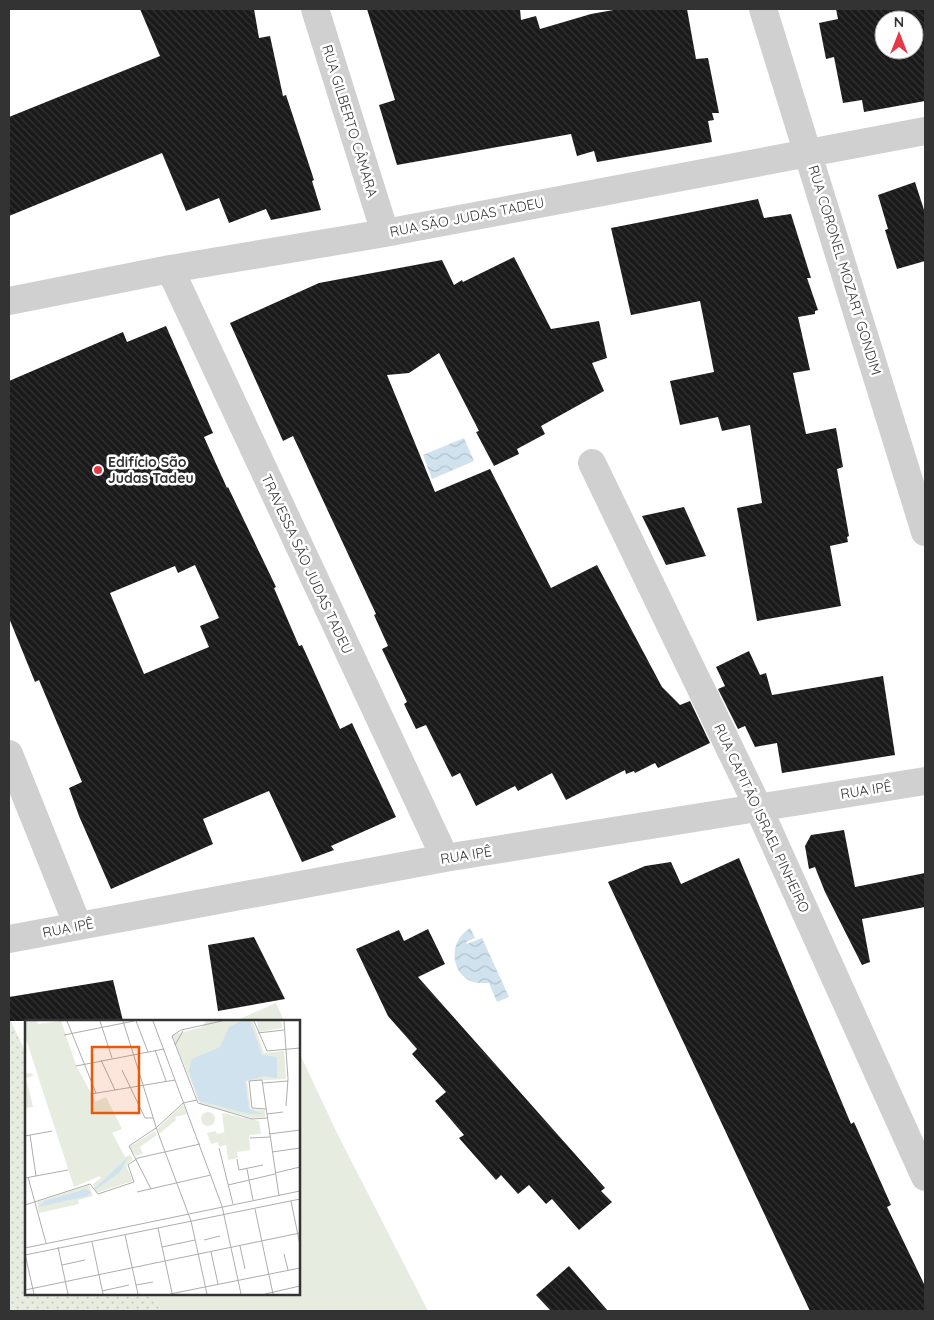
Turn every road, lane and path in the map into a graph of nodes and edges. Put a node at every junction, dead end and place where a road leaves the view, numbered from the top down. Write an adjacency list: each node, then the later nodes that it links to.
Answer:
1 (315, 9): 5 (street, RUA GILBERTO CÂMARA)
2 (763, 9): 4 (street, RUA CORONEL MOZART GONDIM)
3 (925, 131): 4 (street, RUA SÃO JUDAS TADEU)
4 (808, 152): 5 (street, RUA SÃO JUDAS TADEU); 9 (street, RUA CORONEL MOZART GONDIM)
5 (385, 233): 6 (street, RUA SÃO JUDAS TADEU)
6 (170, 269): 7 (street, RUA SÃO JUDAS TADEU); 13 (street, TRAVESSA SÃO JUDAS TADEU)
7 (9, 301)
8 (592, 463): 12 (street, RUA CAPITÃO ISRAEL PINHEIRO)
9 (925, 532)
10 (9, 754): 14 (street)
11 (925, 781): 12 (street, RUA IPÊ)
12 (758, 807): 13 (street, RUA IPÊ); 16 (street, RUA CAPITÃO ISRAEL PINHEIRO)
13 (445, 858): 14 (street, RUA IPÊ)
14 (78, 926): 15 (street, RUA IPÊ)
15 (9, 940)
16 (925, 1177)

